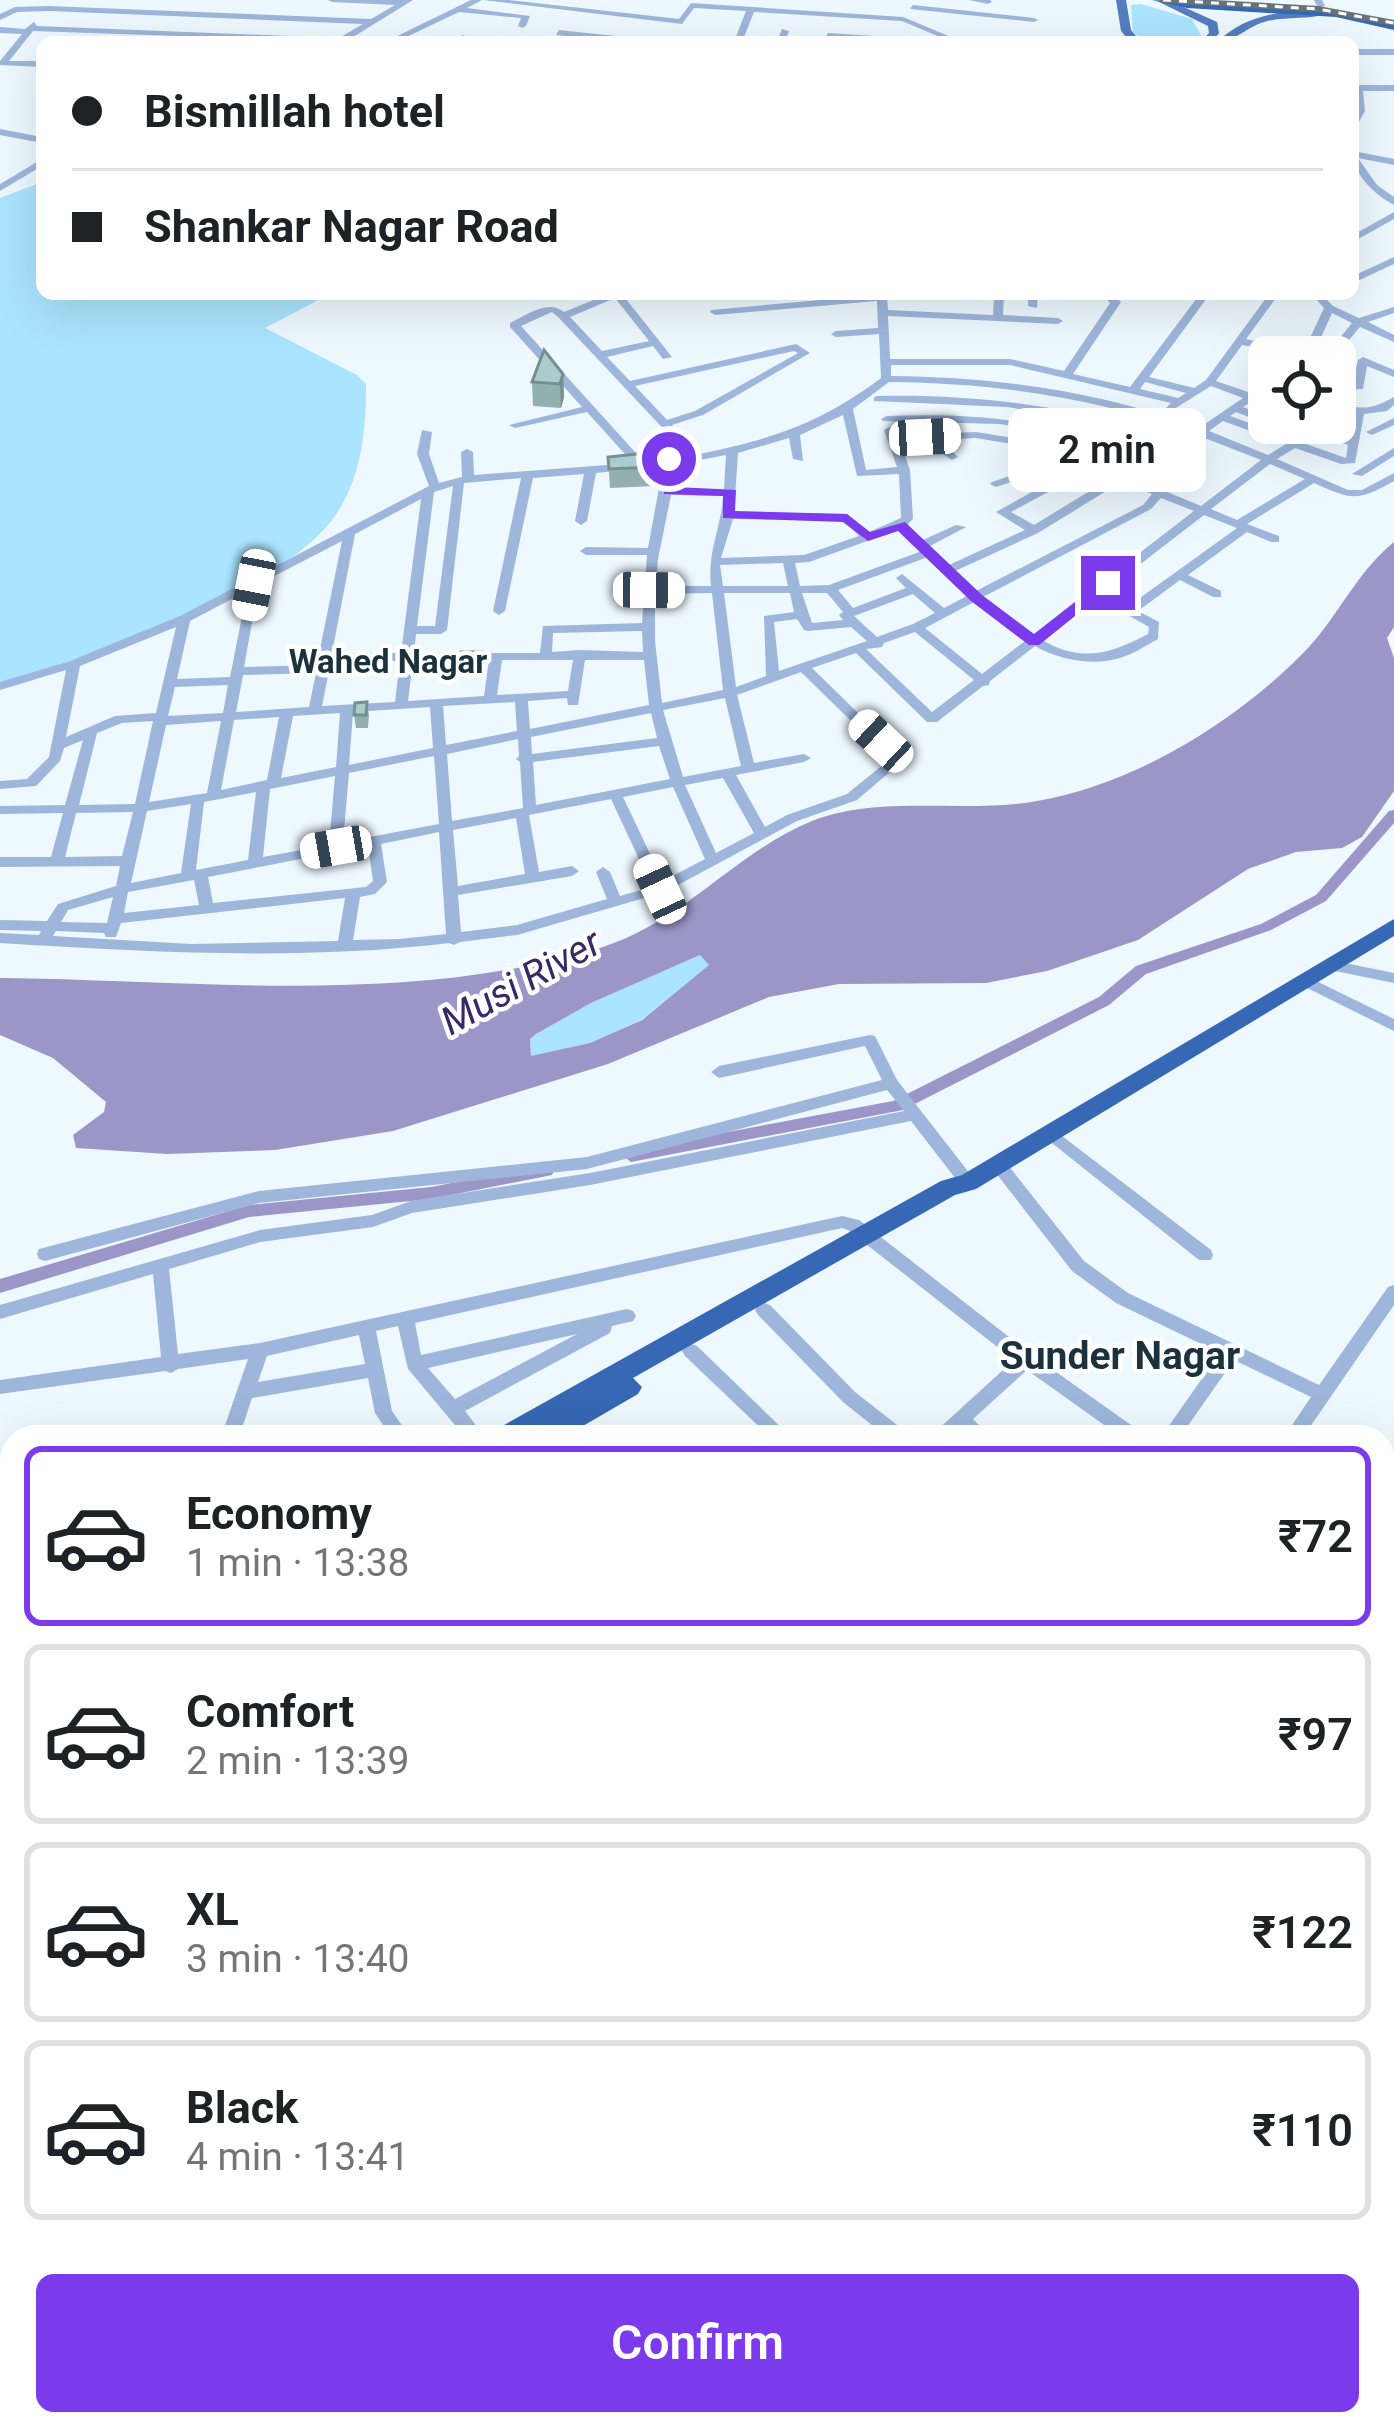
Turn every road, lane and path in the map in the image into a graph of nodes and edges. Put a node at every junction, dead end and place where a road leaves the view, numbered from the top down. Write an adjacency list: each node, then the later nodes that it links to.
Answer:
1 (332, 0): 11 (street)
2 (483, 0): 18 (street); 23 (street)
3 (543, 0): 23 (street)
4 (644, 0): 24 (street)
5 (822, 0): 22 (street)
6 (874, 0): 25 (street)
7 (973, 0): 13 (street)
8 (1111, 0): 47 (main road)
9 (1121, 0): 48 (main road)
10 (1160, 0): 15 (main road); 26 (highway)
11 (406, 2): 30 (street)
12 (693, 2): 20 (street); 31 (street)
13 (988, 2)
14 (915, 3): 21 (street); 28 (street)
15 (1194, 5): 17 (highway); 49 (main road)
16 (49, 6): 27 (street); 30 (street); 35 (street)
17 (1317, 7): 26 (main road); 32 (highway); 50 (main road)
18 (455, 9): 23 (street); 39 (street)
19 (575, 10): 23 (street); 24 (street); 40 (street)
20 (752, 10): 22 (street); 43 (street)
21 (958, 13): 29 (street); 33 (street)
22 (816, 14): 25 (street)
23 (527, 16)
24 (637, 17): 31 (street); 41 (street)
25 (867, 17): 28 (street); 45 (street)
26 (1364, 17): 32 (highway)
27 (0, 18)
28 (903, 19): 33 (street)
29 (1034, 20)
30 (373, 22): 38 (street)
31 (682, 22): 42 (street)
32 (1394, 22)
33 (928, 26): 46 (street)
34 (0, 30): 35 (street)
35 (28, 30): 37 (street); 51 (street)
36 (785, 31): 44 (street)
37 (144, 36)
38 (350, 36)
39 (401, 36)
40 (557, 36)
41 (627, 36)
42 (674, 36)
43 (741, 36)
44 (783, 36)
45 (875, 36)
46 (947, 36)
47 (1120, 36)
48 (1131, 36)
49 (1211, 36)
50 (1229, 36)
51 (19, 42): 52 (street); 55 (street)
52 (36, 43)
53 (1359, 52): 54 (street)
54 (1394, 52)
55 (4, 55): 56 (street)
56 (36, 64)
57 (1359, 88): 58 (street)
58 (1394, 88)
59 (0, 132): 60 (street)
60 (36, 139)
61 (1359, 157): 62 (street)
62 (1394, 162)
63 (1359, 165): 66 (street)
64 (36, 166): 65 (street)
65 (0, 188)
66 (1394, 202)
67 (1394, 215): 68 (street)
68 (1359, 235)
69 (1394, 260): 71 (street)
70 (1359, 265): 71 (street)
71 (1372, 270): 72 (street)
72 (1359, 277)
73 (587, 300): 82 (street)
74 (622, 300): 96 (street)
75 (840, 300): 85 (street)
76 (881, 300): 86 (street)
77 (999, 300): 87 (street)
78 (1114, 300): 103 (street)
79 (1201, 300): 110 (street)
80 (1270, 300): 95 (street)
81 (1322, 300): 83 (street)
82 (557, 306): 99 (street); 123 (street)
83 (1330, 308): 89 (street); 92 (street)
84 (1394, 310): 89 (street)
85 (715, 312)
86 (882, 313): 87 (street); 90 (street)
87 (998, 320): 88 (street)
88 (1058, 321)
89 (1359, 322): 93 (street); 94 (street)
90 (884, 331): 91 (street); 101 (street)
91 (836, 334)
92 (1316, 336)
93 (1347, 336)
94 (1388, 336): 98 (street)
95 (1244, 341): 97 (street); 109 (street)
96 (656, 342): 99 (street); 100 (street)
97 (1248, 342)
98 (1365, 348)
99 (600, 355): 111 (street)
100 (667, 357)
101 (885, 362): 103 (street); 107 (street)
102 (1356, 371): 104 (street)
103 (1069, 372): 110 (street)
104 (1363, 372): 105 (street); 112 (street)
105 (1394, 374)
106 (950, 377): 107 (street); 108 (street); 116 (street)
107 (886, 380): 114 (street)
108 (1011, 381): 118 (street); 129 (street)
109 (1210, 382): 113 (street); 115 (street)
110 (1138, 384): 113 (street); 120 (street)
111 (626, 385): 134 (street); 134 (street)
112 (1356, 389)
113 (1196, 392): 120 (street)
114 (876, 395): 116 (street); 122 (street); 131 (street)
115 (1248, 396)
116 (955, 397): 117 (street)
117 (980, 397): 118 (street); 128 (street)
118 (1004, 400): 137 (street)
119 (1248, 400): 126 (street)
120 (1181, 402): 129 (street)
121 (1392, 404): 125 (street)
122 (848, 406): 135 (street); 163 (street)
123 (588, 409): 136 (street); 160 (street)
124 (1356, 411): 125 (street)
125 (1359, 411): 138 (street)
126 (1229, 412): 130 (street); 132 (street); 141 (street)
127 (796, 416): 135 (street)
128 (976, 416): 131 (street); 143 (street); 146 (street)
129 (1157, 416): 137 (street); 141 (street)
130 (1248, 416)
131 (887, 419): 145 (street)
132 (1248, 421)
133 (1394, 421): 140 (street)
134 (665, 424): 153 (street)
135 (812, 424): 142 (street)
136 (515, 425)
137 (1138, 427): 146 (street); 149 (street)
138 (1356, 430)
139 (426, 432): 173 (street)
140 (1372, 432)
141 (1200, 433): 149 (street); 158 (street)
142 (794, 434): 152 (street); 156 (street)
143 (976, 435): 144 (street); 157 (street)
144 (925, 437): 145 (street); 154 (street)
145 (893, 439): 163 (street)
146 (1113, 444): 157 (street); 161 (street)
147 (1296, 444): 158 (street); 159 (street)
148 (1354, 444): 159 (street)
149 (1187, 446): 161 (street)
150 (467, 452): 170 (street)
151 (1394, 452): 166 (street)
152 (732, 453): 153 (street); 176 (street)
153 (695, 456): 155 (street)
154 (952, 457)
155 (669, 459): 160 (street); 174 (street)
156 (799, 459)
157 (1082, 459): 164 (street); 167 (street)
158 (1269, 459): 169 (street); 179 (street)
159 (1348, 462): 172 (street)
160 (639, 463): 162 (street)
161 (1170, 467): 177 (street)
162 (590, 468): 165 (street); 182 (street)
163 (904, 470): 183 (street)
164 (1034, 471): 171 (street); 175 (street)
165 (528, 474): 170 (street); 208 (street)
166 (1358, 474)
167 (1122, 476): 177 (street); 178 (street)
168 (1394, 476): 172 (street)
169 (1314, 478): 172 (street); 184 (street)
170 (463, 480): 173 (street); 215 (street)
171 (996, 484)
172 (1333, 487)
173 (431, 490): 187 (street); 215 (street)
174 (668, 491): 176 (street); 193 (street)
175 (1040, 492): 178 (street); 186 (street)
176 (731, 493): 180 (street)
177 (1160, 495): 179 (street); 189 (street)
178 (1071, 506): 181 (street)
179 (1205, 511): 184 (street); 194 (street)
180 (728, 515): 188 (street); 196 (street)
181 (1053, 518): 186 (street); 189 (street)
182 (581, 521)
183 (900, 525): 188 (street); 191 (street)
184 (1243, 525): 190 (street); 198 (street)
185 (960, 527): 191 (street)
186 (1034, 530): 197 (street)
187 (350, 531): 200 (street); 224 (street)
188 (868, 537): 195 (street)
189 (1088, 539): 207 (street)
190 (1275, 539)
191 (927, 548): 197 (street); 202 (street)
192 (586, 551): 193 (street)
193 (653, 552): 204 (street)
194 (1145, 556): 198 (street); 216 (street)
195 (788, 560): 196 (street); 201 (street)
196 (714, 562): 205 (street)
197 (950, 569): 207 (street)
198 (1183, 575): 206 (street); 216 (street)
199 (902, 578): 203 (street)
200 (254, 585): 212 (street); 227 (street)
201 (794, 589): 202 (street); 205 (street); 210 (street)
202 (830, 589): 211 (street)
203 (916, 589): 209 (street); 211 (street)
204 (649, 590): 205 (street); 213 (street)
205 (718, 591): 232 (street)
206 (1217, 594)
207 (976, 598): 209 (street); 216 (street)
208 (500, 611)
209 (942, 613): 214 (street)
210 (801, 615): 211 (street); 228 (street)
211 (851, 617): 217 (street)
212 (184, 620): 225 (street); 230 (street)
213 (647, 627): 219 (street); 223 (street)
214 (917, 627): 217 (street); 229 (street)
215 (412, 630): 222 (street)
216 (1034, 642): 229 (street)
217 (878, 644): 218 (street)
218 (860, 650): 226 (street); 229 (street)
219 (546, 654): 220 (street); 221 (street)
220 (580, 654): 223 (street); 233 (street)
221 (496, 655): 222 (street); 235 (street)
222 (407, 656): 224 (street); 237 (street)
223 (647, 656): 240 (street)
224 (322, 663): 227 (street); 239 (street)
225 (74, 664): 231 (street); 248 (street)
226 (804, 668): 228 (street); 265 (street)
227 (237, 676): 230 (street); 242 (street)
228 (773, 679): 232 (street)
229 (984, 682)
230 (171, 683): 243 (street)
231 (0, 686)
232 (730, 693): 240 (street); 253 (street)
233 (574, 694): 234 (street); 244 (street)
234 (521, 697): 235 (street); 245 (street)
235 (490, 700): 236 (street)
236 (436, 704): 237 (street); 249 (street)
237 (400, 705): 238 (street)
238 (347, 708): 239 (street); 252 (street)
239 (315, 709): 241 (street)
240 (653, 709): 244 (street); 247 (street)
241 (286, 711): 242 (street); 255 (street)
242 (230, 717): 243 (street); 259 (street)
243 (159, 719): 246 (street); 260 (street)
244 (571, 721): 245 (street)
245 (522, 732): 249 (street); 251 (street)
246 (91, 734): 248 (street); 262 (street)
247 (663, 741): 251 (street); 256 (street)
248 (59, 745): 257 (street)
249 (438, 748): 252 (street); 264 (street)
250 (804, 758): 253 (street)
251 (524, 759): 263 (street)
252 (340, 768): 255 (street); 267 (street)
253 (748, 768): 254 (street)
254 (727, 772): 256 (street); 265 (street)
255 (269, 782): 259 (street); 271 (street)
256 (673, 783): 258 (street); 272 (street)
257 (0, 785)
258 (616, 796): 263 (street); 277 (street)
259 (206, 797): 260 (street); 275 (street)
260 (141, 808): 262 (street); 269 (street)
261 (0, 809): 262 (street)
262 (68, 809): 268 (street)
263 (526, 811): 264 (street); 276 (street)
264 (444, 827): 266 (street); 279 (street)
265 (762, 834): 272 (street)
266 (374, 840): 267 (street); 280 (street)
267 (336, 847): 271 (street)
268 (57, 860): 269 (street); 270 (street)
269 (128, 861): 278 (street)
270 (0, 862)
271 (255, 862): 275 (street)
272 (712, 862): 277 (street)
273 (572, 871): 276 (street)
274 (603, 872): 281 (street)
275 (194, 876): 278 (street); 282 (street)
276 (533, 878): 279 (street)
277 (660, 889): 281 (street)
278 (122, 890): 285 (street); 286 (street)
279 (451, 892): 288 (street)
280 (353, 893): 282 (street); 289 (street)
281 (616, 902): 288 (street)
282 (200, 912): 285 (street); 290 (street)
283 (0, 925): 286 (street)
284 (1394, 926): 291 (highway)
285 (112, 929): 286 (street); 290 (street)
286 (46, 933): 287 (street)
287 (0, 938)
288 (454, 940): 289 (street)
289 (345, 945): 290 (street)
290 (191, 949)
291 (1330, 964): 292 (street); 293 (highway)
292 (1394, 978)
293 (1304, 980): 294 (street); 298 (highway)
294 (1394, 1026)
295 (719, 1072): 296 (street)
296 (891, 1083): 297 (street); 300 (street)
297 (917, 1114): 300 (street); 301 (street)
298 (1049, 1132): 299 (highway); 304 (street)
299 (998, 1164): 301 (highway); 313 (street)
300 (589, 1171): 303 (street); 305 (street)
301 (968, 1183): 302 (highway)
302 (873, 1240): 307 (highway); 309 (street); 314 (street); 326 (highway)
303 (45, 1254)
304 (1205, 1255)
305 (160, 1265): 308 (street); 316 (street)
306 (1394, 1292): 320 (street)
307 (764, 1310): 312 (highway); 329 (street)
308 (0, 1312)
309 (405, 1318): 310 (street); 315 (street)
310 (366, 1327): 311 (street); 317 (street)
311 (260, 1350): 316 (street); 319 (street)
312 (691, 1352): 327 (highway); 328 (street)
313 (1231, 1352): 320 (street); 333 (street)
314 (1027, 1360): 322 (street); 332 (street)
315 (414, 1364): 321 (street); 321 (street)
316 (171, 1366): 318 (street)
317 (372, 1370): 319 (street); 324 (street)
318 (0, 1387)
319 (248, 1391): 323 (street)
320 (1323, 1395): 334 (street)
321 (452, 1409): 325 (street)
322 (962, 1421): 330 (street); 331 (street)
323 (235, 1425)
324 (392, 1425)
325 (466, 1425)
326 (561, 1425)
327 (562, 1425)
328 (769, 1425)
329 (885, 1425)
330 (957, 1425)
331 (967, 1425)
332 (1118, 1425)
333 (1179, 1425)
334 (1302, 1425)

